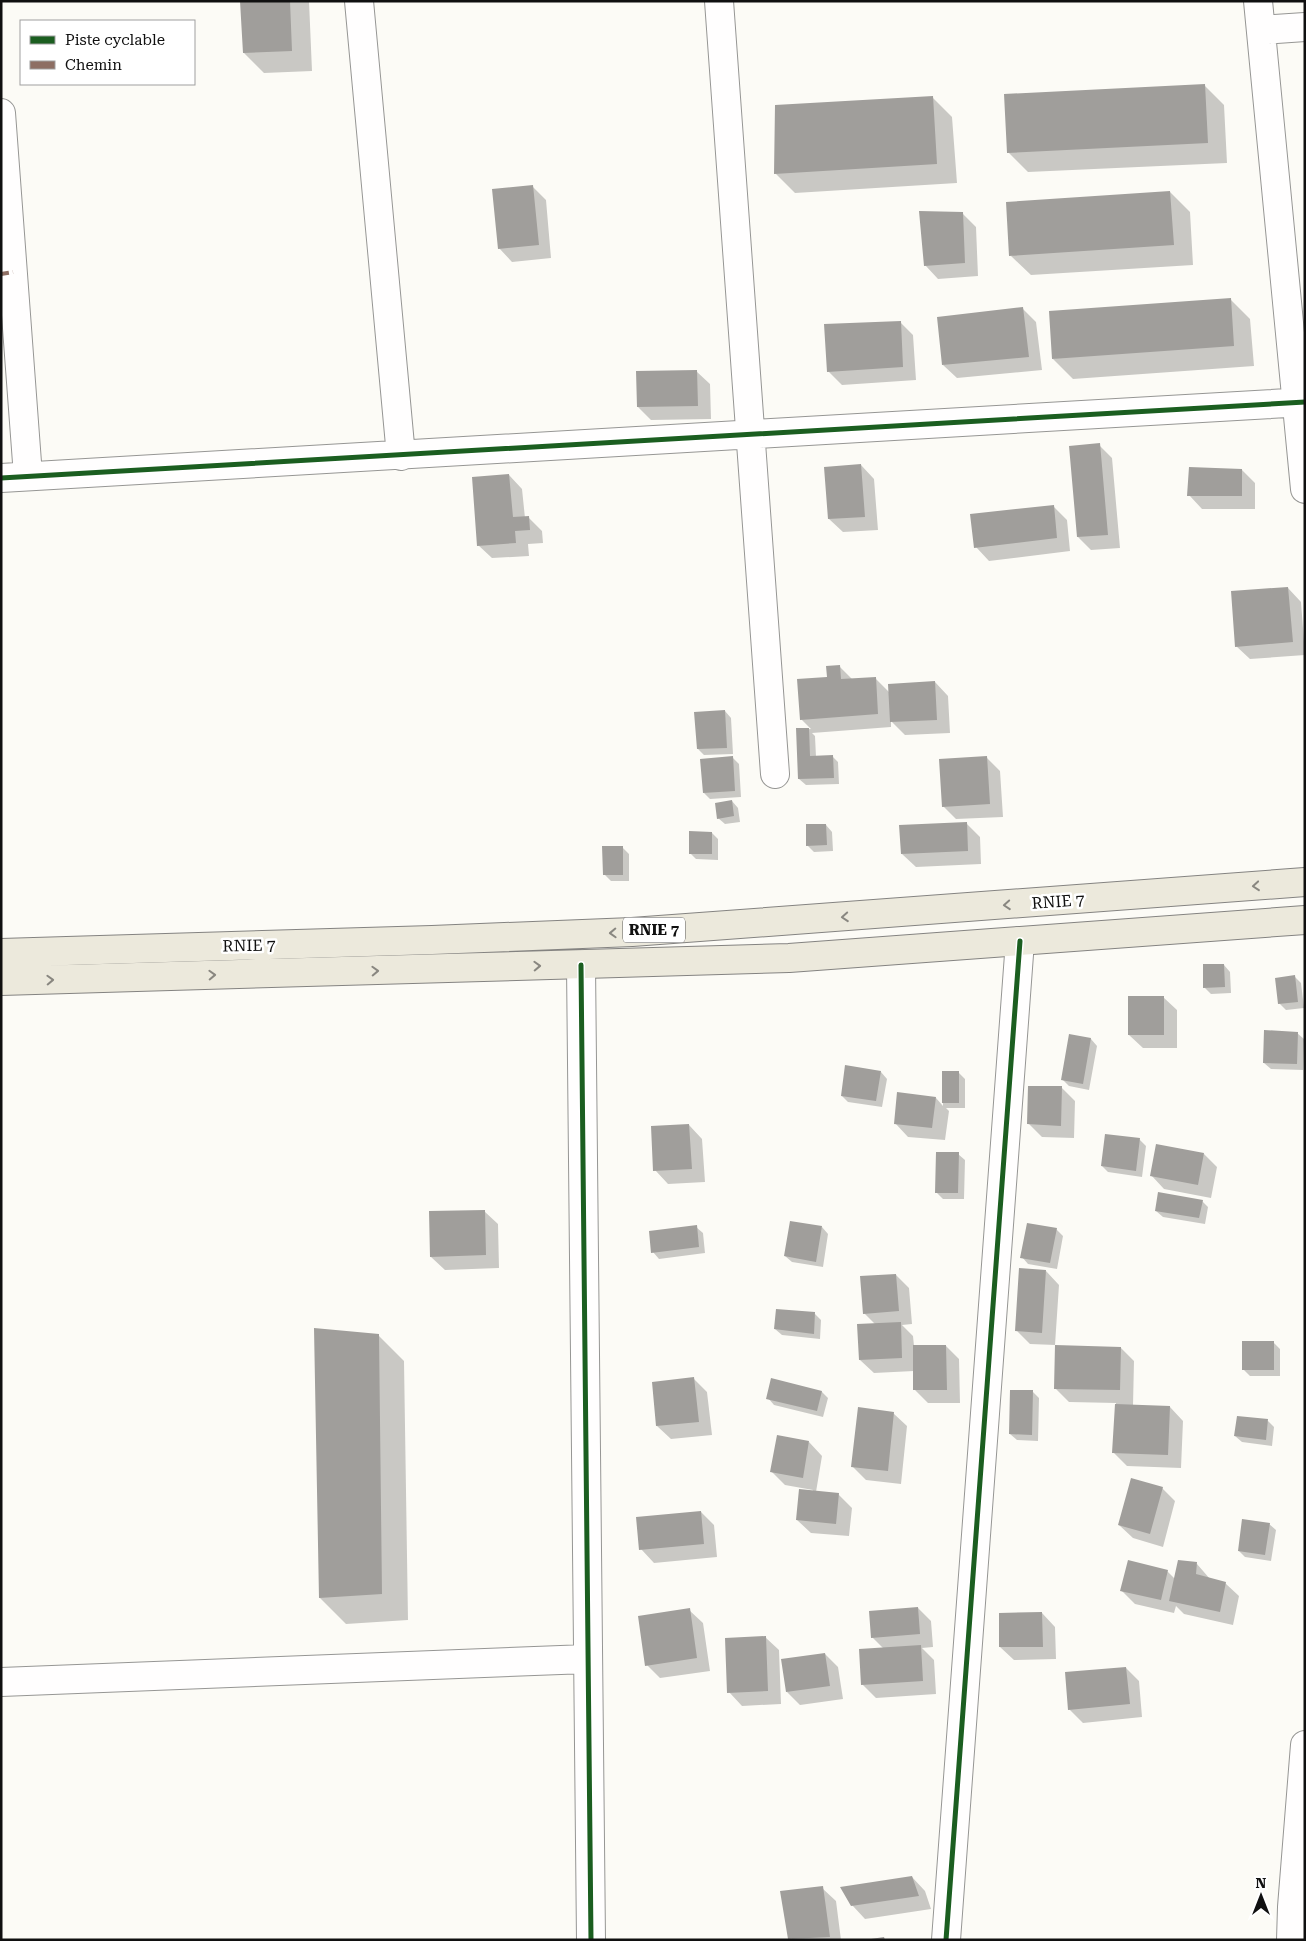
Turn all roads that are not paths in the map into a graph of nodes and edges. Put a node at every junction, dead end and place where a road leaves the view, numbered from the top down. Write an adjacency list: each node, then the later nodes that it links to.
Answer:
1 (359, 1): 9 (street)
2 (719, 1): 8 (street)
3 (1258, 1): 5 (street)
4 (1305, 27): 5 (street)
5 (1261, 30): 7 (street)
6 (1, 113): 10 (street)
7 (1301, 402): 8 (street); 12 (street)
8 (751, 435): 9 (street); 13 (street)
9 (401, 456): 10 (street)
10 (28, 476): 11 (street)
11 (1, 478)
12 (1305, 489)
13 (775, 774)
14 (1305, 882): 17 (main road, RNIE 7 / RNIE 7, one-way to 17)
15 (1305, 920): 16 (main road, RNIE 7 / RNIE 7)
16 (1020, 942): 18 (main road, RNIE 7 / RNIE 7); 24 (street)
17 (1, 953)
18 (581, 965): 19 (main road, RNIE 7 / RNIE 7, one-way to 18); 20 (street)
19 (1, 982)
20 (587, 1659): 21 (street); 23 (street)
21 (1, 1682)
22 (1305, 1745): 25 (street)
23 (591, 1940)
24 (946, 1940)
25 (1291, 1940)

